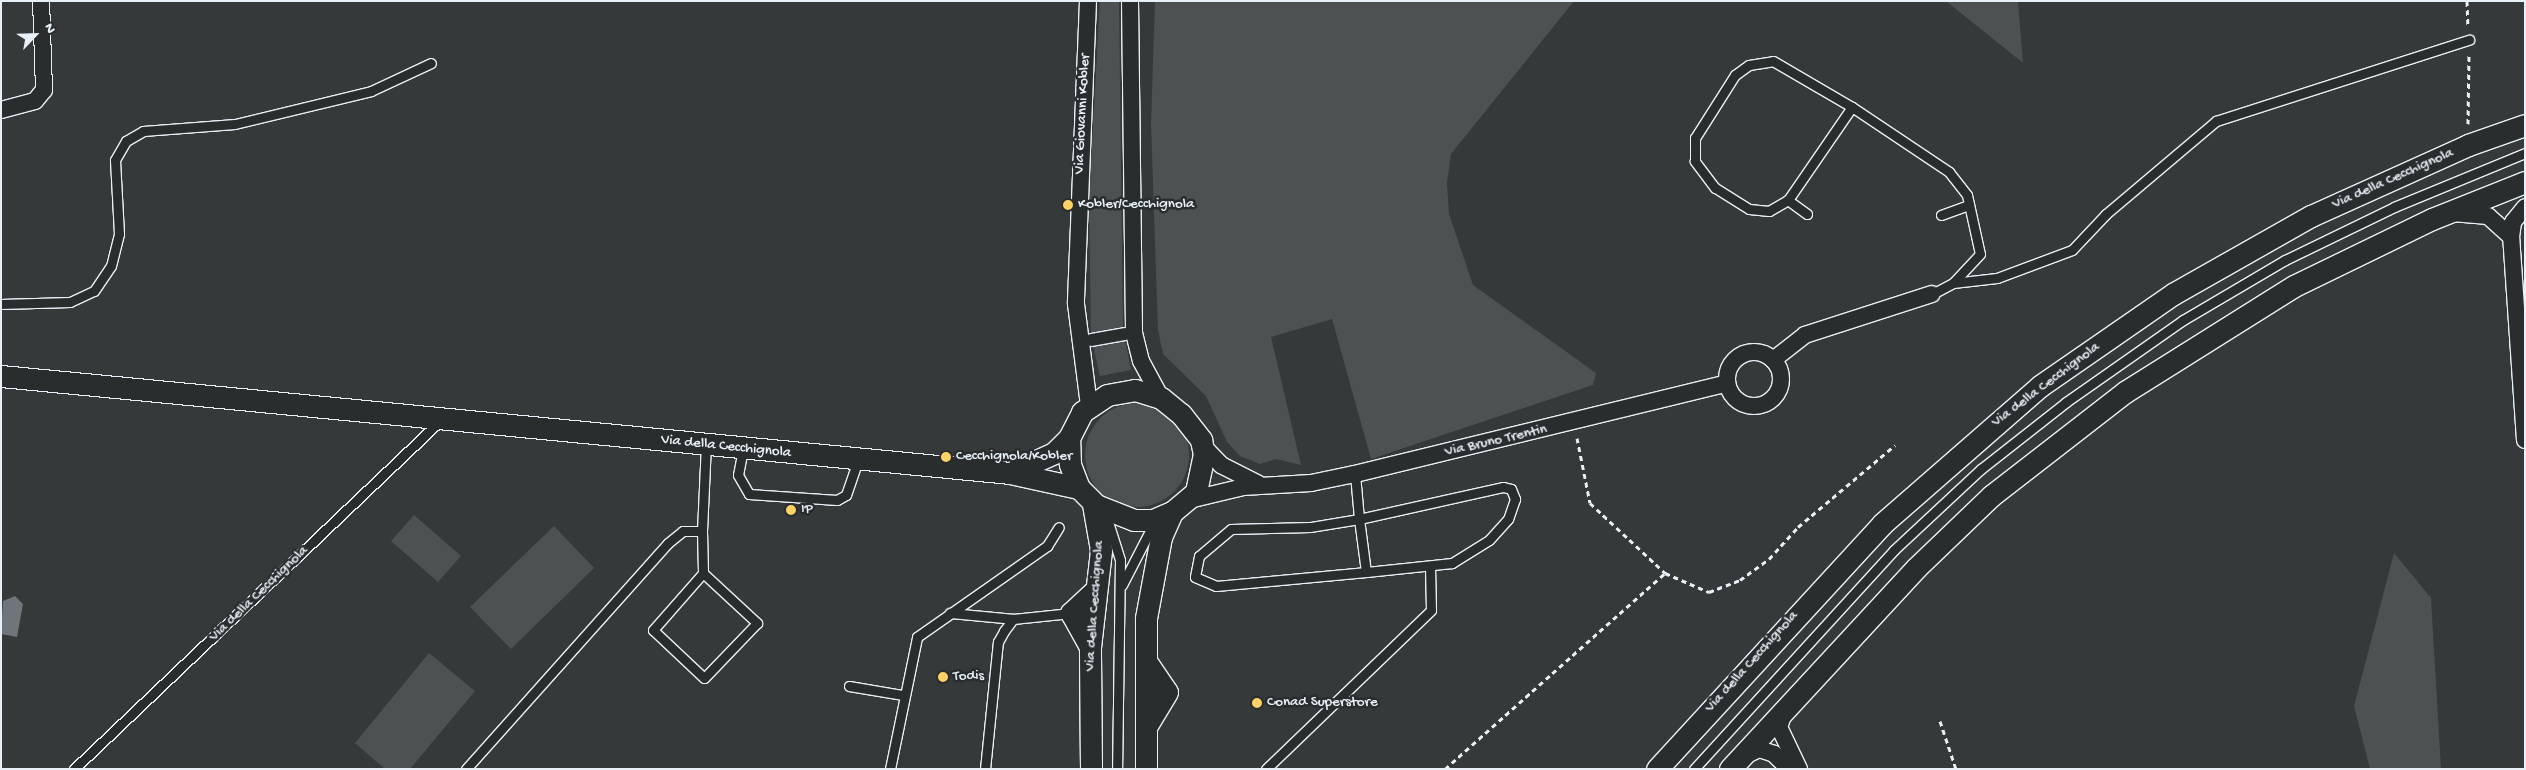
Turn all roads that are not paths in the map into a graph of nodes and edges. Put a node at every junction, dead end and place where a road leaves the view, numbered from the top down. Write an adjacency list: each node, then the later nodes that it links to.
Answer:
1 (41, 1): 7 (street)
2 (1088, 1): 27 (street, Via Giovanni Kobler)
3 (1130, 1): 26 (street)
4 (2469, 40): 18 (lane)
5 (431, 63): 20 (lane)
6 (1852, 107): 11 (lane); 11 (lane); 12 (lane)
7 (1, 110)
8 (2525, 125): 65 (street, Via della Cecchignola)
9 (2525, 153): 66 (lane, Via della Cecchignola)
10 (2525, 182): 14 (street)
11 (1788, 200): 15 (lane)
12 (1970, 205): 16 (lane); 18 (lane)
13 (2525, 207): 17 (street)
14 (2448, 213): 17 (street); 55 (street)
15 (1808, 214)
16 (1941, 215)
17 (2511, 237): 30 (street)
18 (1953, 283): 19 (lane)
19 (1932, 294): 23 (street)
20 (1, 304)
21 (1125, 334): 22 (street)
22 (1091, 340)
23 (1773, 360): 25 (street); 25 (street)
24 (1, 376): 28 (street, Via della Cecchignola)
25 (1727, 383): 36 (street, Via Bruno Trentin)
26 (1161, 398): 27 (street); 32 (street)
27 (1089, 406): 29 (street)
28 (443, 418): 31 (street, Via della Cecchignola); 57 (lane, Via della Cecchignola)
29 (1070, 438): 35 (street, Via della Cecchignola); 38 (street)
30 (2525, 440)
31 (706, 444): 33 (street, Via della Cecchignola); 43 (lane)
32 (1202, 445): 37 (street, Via Bruno Trentin); 40 (street)
33 (743, 449): 34 (street, Via della Cecchignola); 34 (lane)
34 (858, 460): 35 (street, Via della Cecchignola)
35 (1010, 473): 38 (street, Via della Cecchignola)
36 (1355, 474): 37 (street, Via Bruno Trentin); 41 (lane)
37 (1261, 484): 40 (street, Via Bruno Trentin)
38 (1079, 488): 39 (street)
39 (1099, 507): 40 (street); 47 (lane, Via della Cecchignola); 48 (street, Via della Cecchignola)
40 (1172, 510): 47 (lane, Via della Cecchignola); 63 (street)
41 (1359, 520): 44 (lane); 45 (lane); 45 (lane)
42 (1058, 527): 49 (lane)
43 (702, 531): 46 (lane); 58 (lane)
44 (1430, 566): 45 (lane); 64 (lane)
45 (1366, 572)
46 (703, 573): 46 (lane)
47 (1121, 588): 62 (lane, Via della Cecchignola)
48 (1095, 591): 50 (street); 52 (street, Via della Cecchignola)
49 (950, 613): 51 (lane); 54 (lane)
50 (1071, 613): 51 (lane); 52 (street)
51 (1013, 619): 60 (lane)
52 (1090, 647): 61 (street, Via della Cecchignola)
53 (849, 686): 54 (lane)
54 (903, 695): 59 (lane)
55 (1789, 704): 56 (street); 68 (street)
56 (1735, 763): 67 (street)
57 (74, 769)
58 (466, 769)
59 (890, 769)
60 (985, 769)
61 (1091, 769)
62 (1118, 769)
63 (1146, 769)
64 (1266, 769)
65 (1657, 769)
66 (1694, 769)
67 (1789, 769)
68 (1799, 769)

